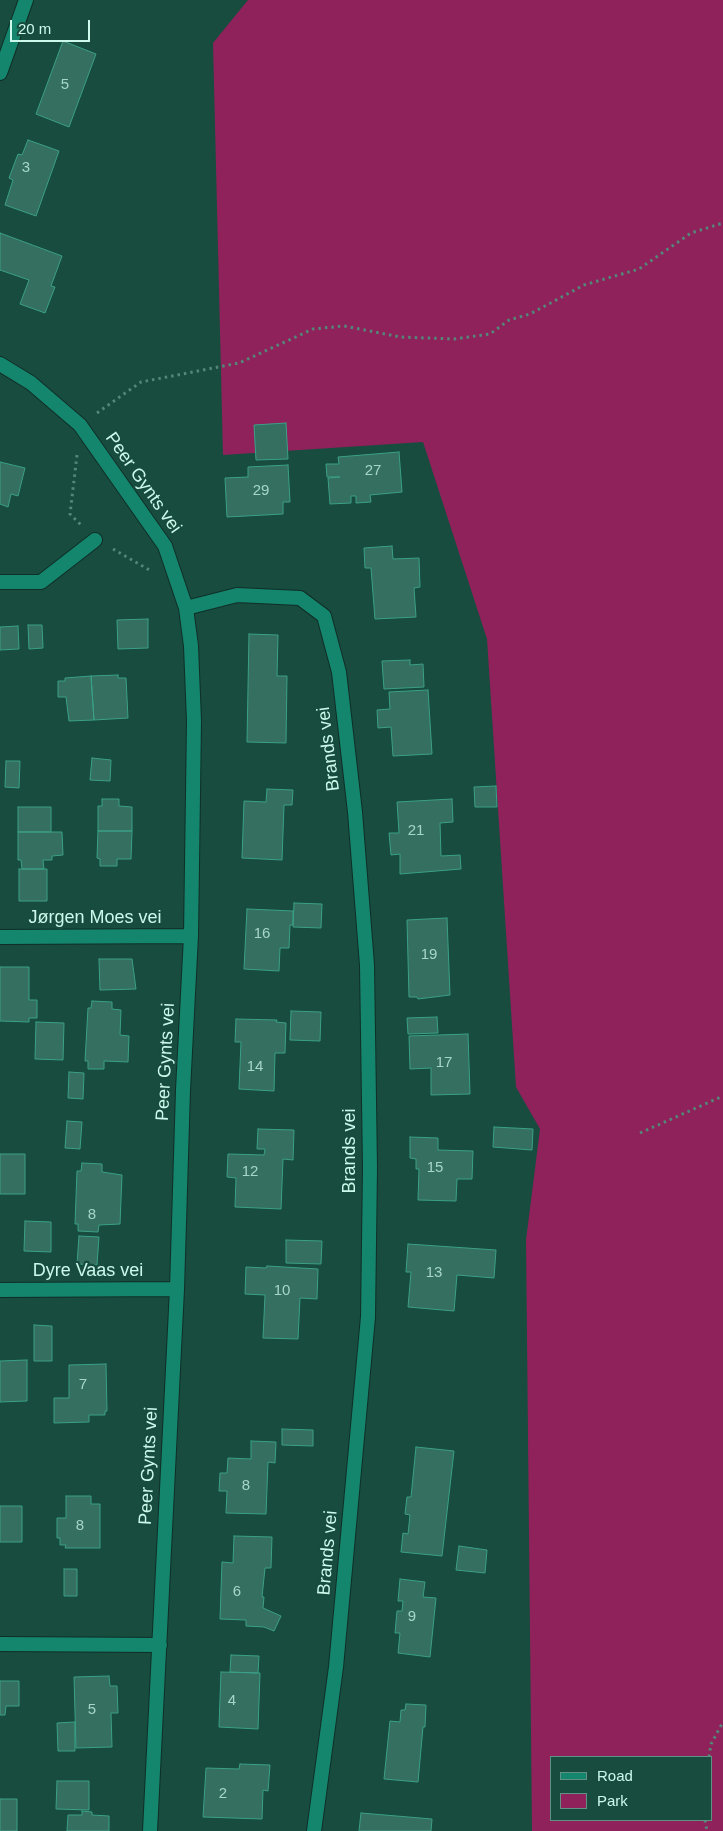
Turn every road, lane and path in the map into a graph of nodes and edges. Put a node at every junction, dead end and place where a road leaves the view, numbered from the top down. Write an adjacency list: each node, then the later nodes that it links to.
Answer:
1 (26, 0): 2 (street)
2 (0, 73)
3 (723, 223): 5 (path)
4 (0, 364): 5 (street, Peer Gynts vei)
5 (80, 425): 8 (street, Peer Gynts vei)
6 (95, 540): 7 (street)
7 (0, 582)
8 (186, 608): 9 (street, Peer Gynts vei); 20 (street, Brands vei)
9 (191, 936): 10 (street, Jørgen Moes vei); 13 (street, Peer Gynts vei)
10 (0, 937)
11 (723, 1096): 12 (path)
12 (640, 1134)
13 (177, 1289): 14 (street, Dyre Vaas vei); 16 (street, Peer Gynts vei)
14 (0, 1290)
15 (0, 1644): 16 (street)
16 (160, 1645): 19 (street, Peer Gynts vei)
17 (723, 1722): 18 (path)
18 (709, 1756)
19 (150, 1831)
20 (314, 1831)

